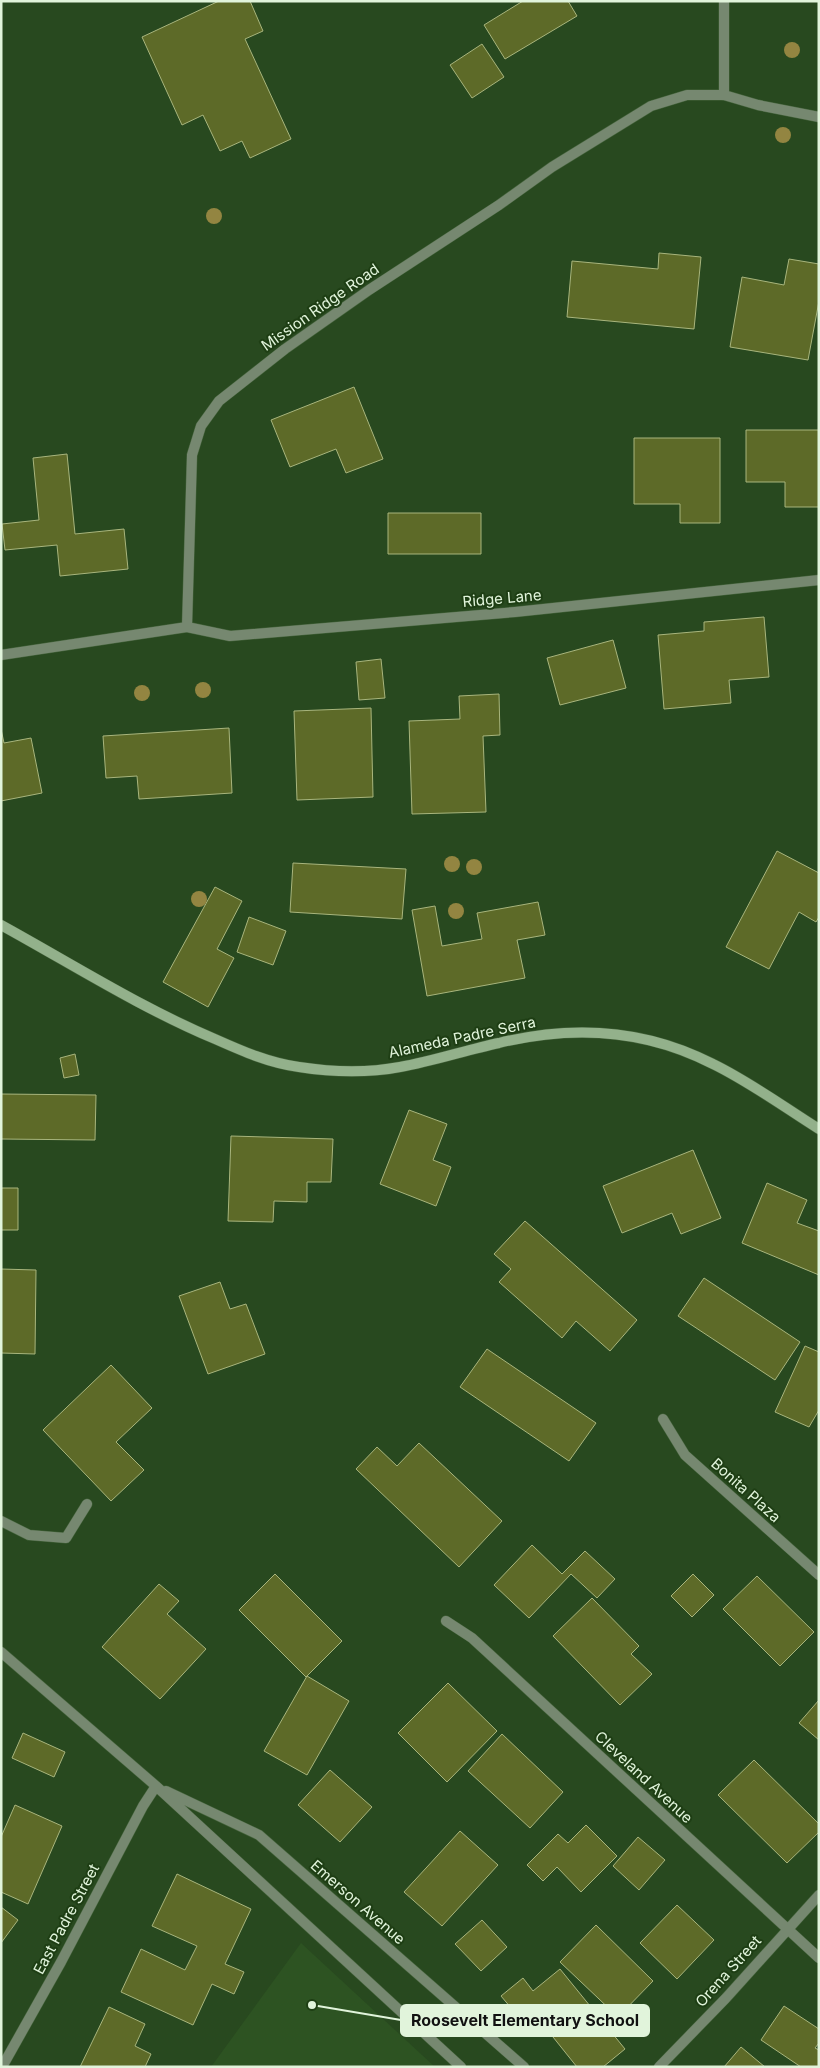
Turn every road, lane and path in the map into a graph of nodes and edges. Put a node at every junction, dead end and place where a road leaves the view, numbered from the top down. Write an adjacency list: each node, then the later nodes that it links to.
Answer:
1 (724, 1): 2 (street)
2 (724, 94): 3 (street, Mission Ridge Road); 5 (street, Mission Ridge Road)
3 (819, 117)
4 (819, 580): 5 (street, Ridge Lane)
5 (187, 627): 6 (street)
6 (1, 655)
7 (1, 925): 8 (street, Alameda Padre Serra)
8 (819, 1129)
9 (664, 1419): 12 (street, Bonita Plaza)
10 (87, 1504): 11 (street)
11 (1, 1522)
12 (819, 1575)
13 (446, 1621): 17 (street, Cleveland Avenue)
14 (1, 1652): 15 (street, Emerson Avenue)
15 (156, 1786): 19 (street, East Padre Street); 20 (street, Emerson Avenue); 21 (street, Emerson Avenue)
16 (819, 1895): 17 (street, Orena Street)
17 (786, 1930): 18 (street, Cleveland Avenue); 22 (street, Orena Street)
18 (819, 1958)
19 (2, 2067)
20 (461, 2067)
21 (524, 2067)
22 (659, 2067)

